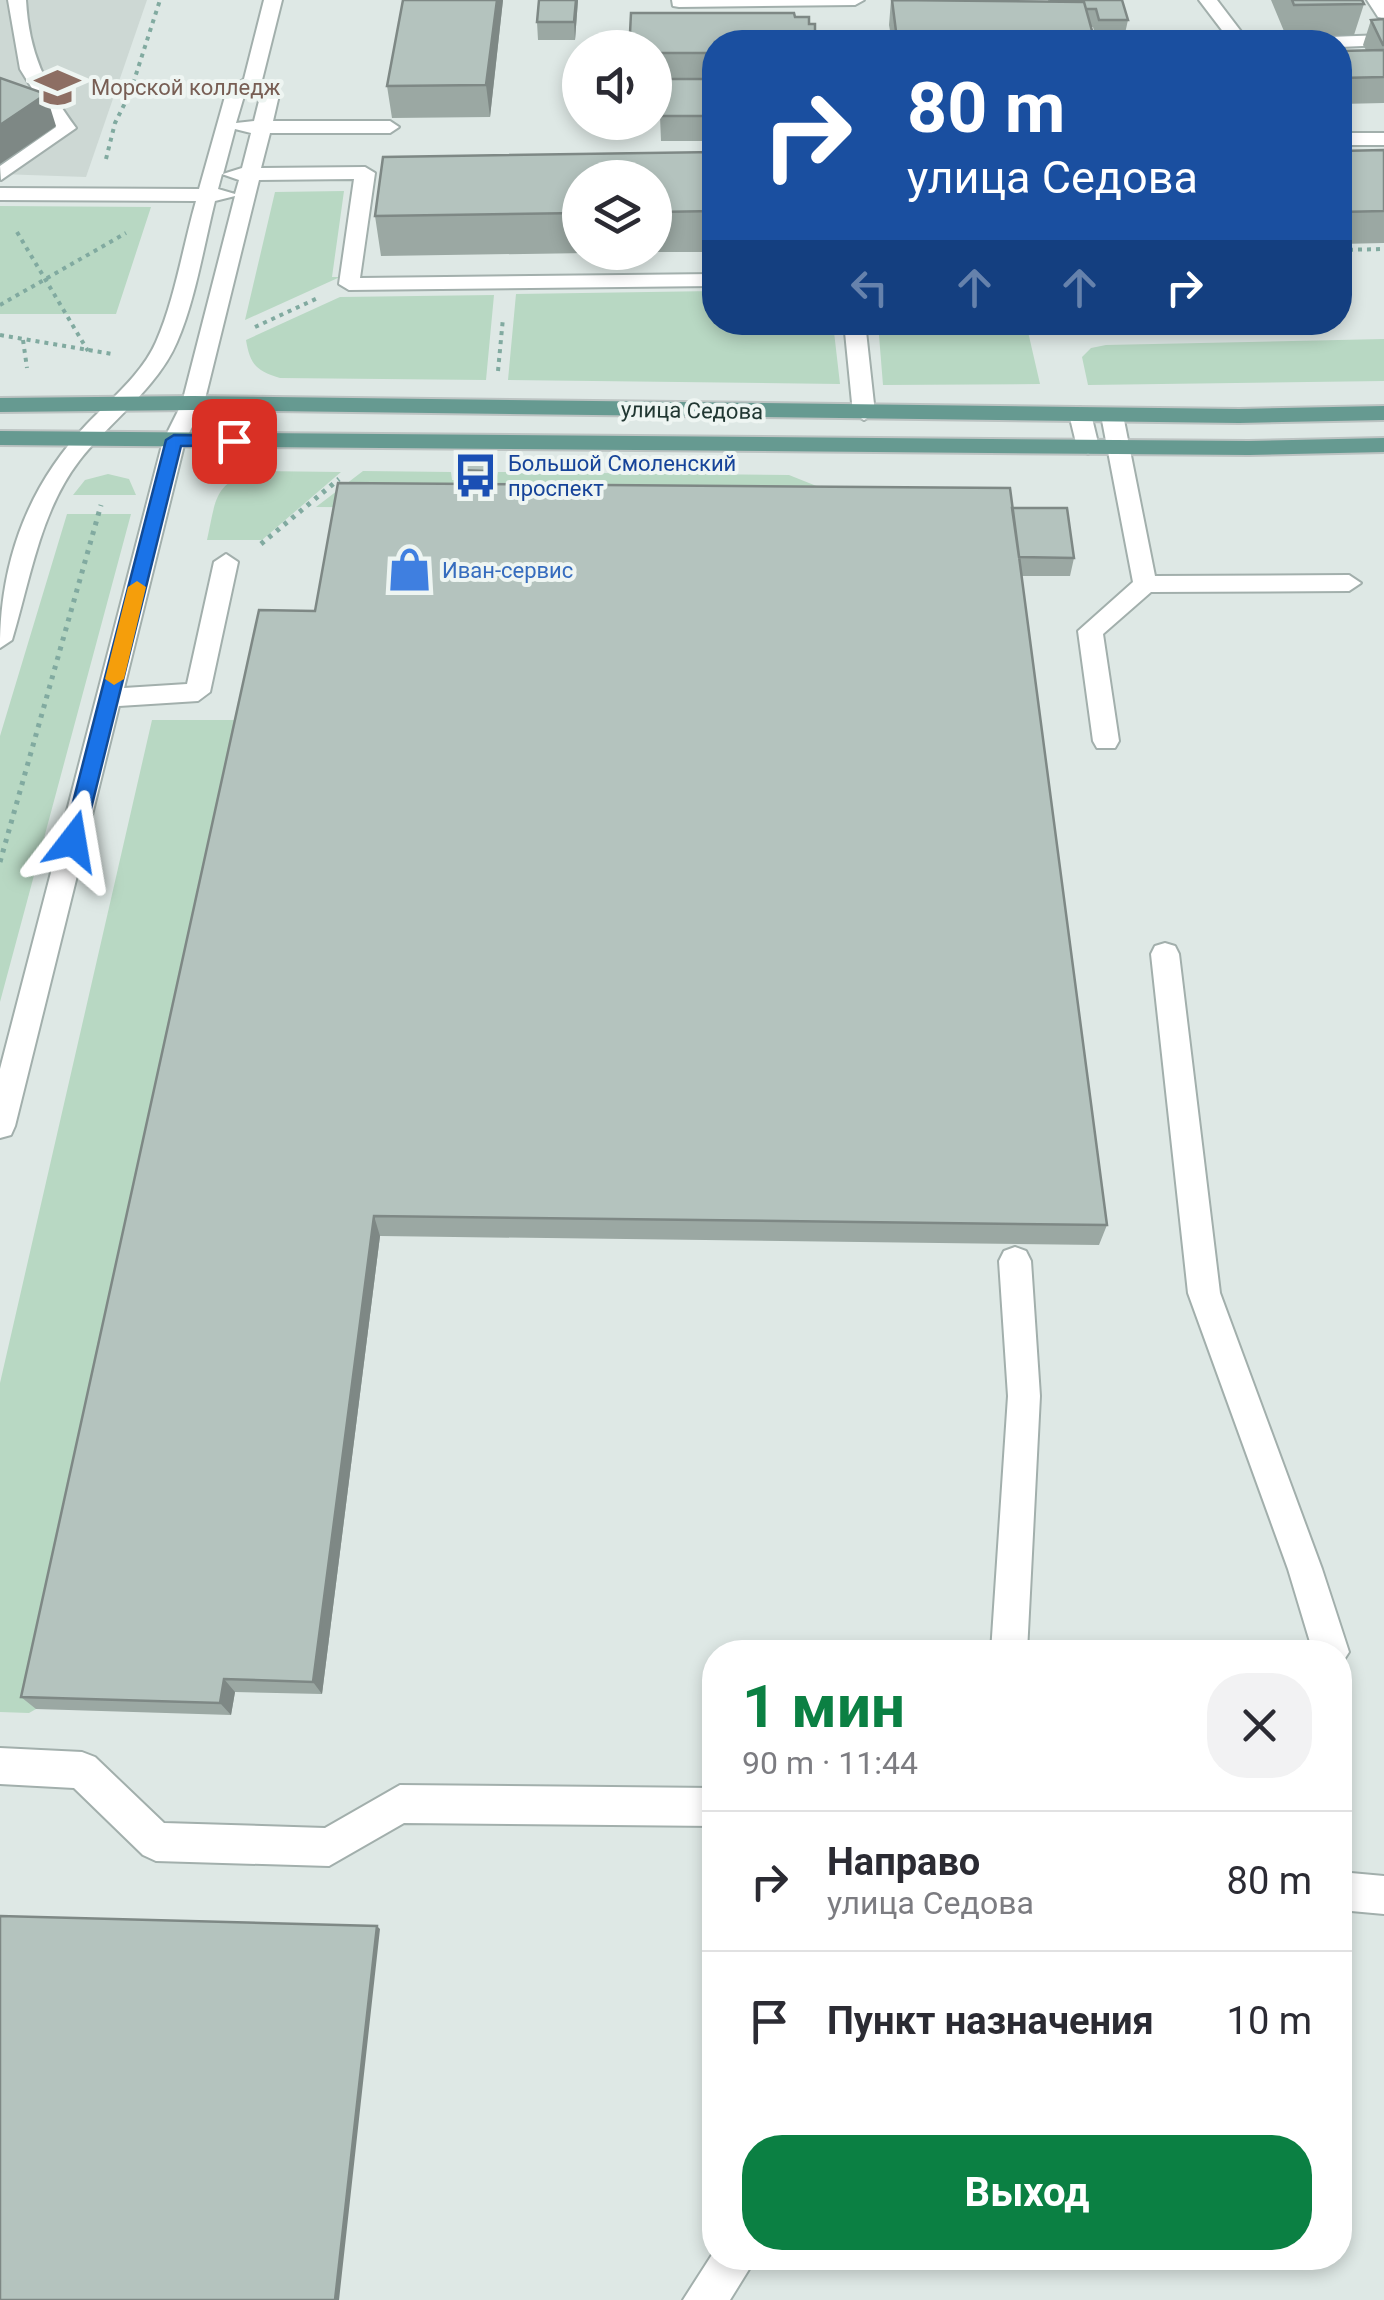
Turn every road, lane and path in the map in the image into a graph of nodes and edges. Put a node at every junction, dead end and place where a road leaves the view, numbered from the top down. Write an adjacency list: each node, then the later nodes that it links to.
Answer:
1 (18, 0): 13 (street)
2 (160, 0): 20 (path)
3 (273, 0): 12 (street)
4 (855, 0): 7 (street)
5 (1208, 0): 9 (street)
6 (1376, 0): 8 (street)
7 (678, 2)
8 (1384, 13)
9 (1231, 30)
10 (1384, 40): 11 (street)
11 (1352, 41)
12 (252, 82): 15 (street); 16 (street)
13 (40, 96): 14 (street); 21 (street)
14 (20, 101)
15 (226, 127): 16 (street); 22 (street)
16 (262, 127): 17 (street); 23 (street)
17 (390, 127)
18 (1352, 139): 19 (street)
19 (1384, 139)
20 (101, 168)
21 (1, 174)
22 (210, 185): 23 (street); 24 (street); 44 (street)
23 (247, 185): 32 (street); 42 (street)
24 (0, 194)
25 (140, 226): 29 (path)
26 (15, 230): 29 (path)
27 (1384, 248): 28 (path)
28 (1352, 249)
29 (47, 278): 33 (path); 38 (path)
30 (702, 280): 31 (street)
31 (506, 282): 32 (street); 41 (path)
32 (349, 284): 34 (path)
33 (0, 305)
34 (249, 330)
35 (0, 335): 37 (path)
36 (855, 335): 45 (street)
37 (23, 340): 38 (path); 40 (path)
38 (88, 352): 39 (path)
39 (117, 355)
40 (28, 382)
41 (497, 385)
42 (194, 403): 44 (main road, улица Седова); 45 (main road, улица Седова); 51 (street)
43 (0, 405): 44 (main road, улица Седова)
44 (116, 406): 50 (street)
45 (864, 413): 47 (main road, улица Седова)
46 (1384, 413): 48 (main road, улица Седова)
47 (1080, 414): 48 (main road, улица Седова); 53 (street)
48 (1112, 414): 54 (street)
49 (0, 438): 50 (main road, улица Седова)
50 (88, 438): 51 (main road, улица Седова); 60 (street)
51 (174, 440): 53 (main road, улица Седова); 62 (street)
52 (1384, 445): 54 (main road, улица Седова)
53 (1088, 447): 54 (main road, улица Седова)
54 (1121, 447): 59 (street)
55 (341, 478): 57 (path)
56 (101, 505): 64 (path)
57 (226, 562): 62 (street)
58 (1349, 583): 59 (street)
59 (1145, 584): 63 (street)
60 (6, 600): 61 (street)
61 (0, 640)
62 (110, 698): 66 (street)
63 (1106, 742)
64 (0, 862)
65 (1165, 954): 69 (street)
66 (0, 1126)
67 (1015, 1261): 68 (street)
68 (1009, 1640)
69 (1327, 1640)
70 (0, 1766): 71 (street)
71 (702, 1807)
72 (1352, 1891): 73 (street)
73 (1384, 1895)
74 (725, 2270): 75 (street)
75 (704, 2300)

